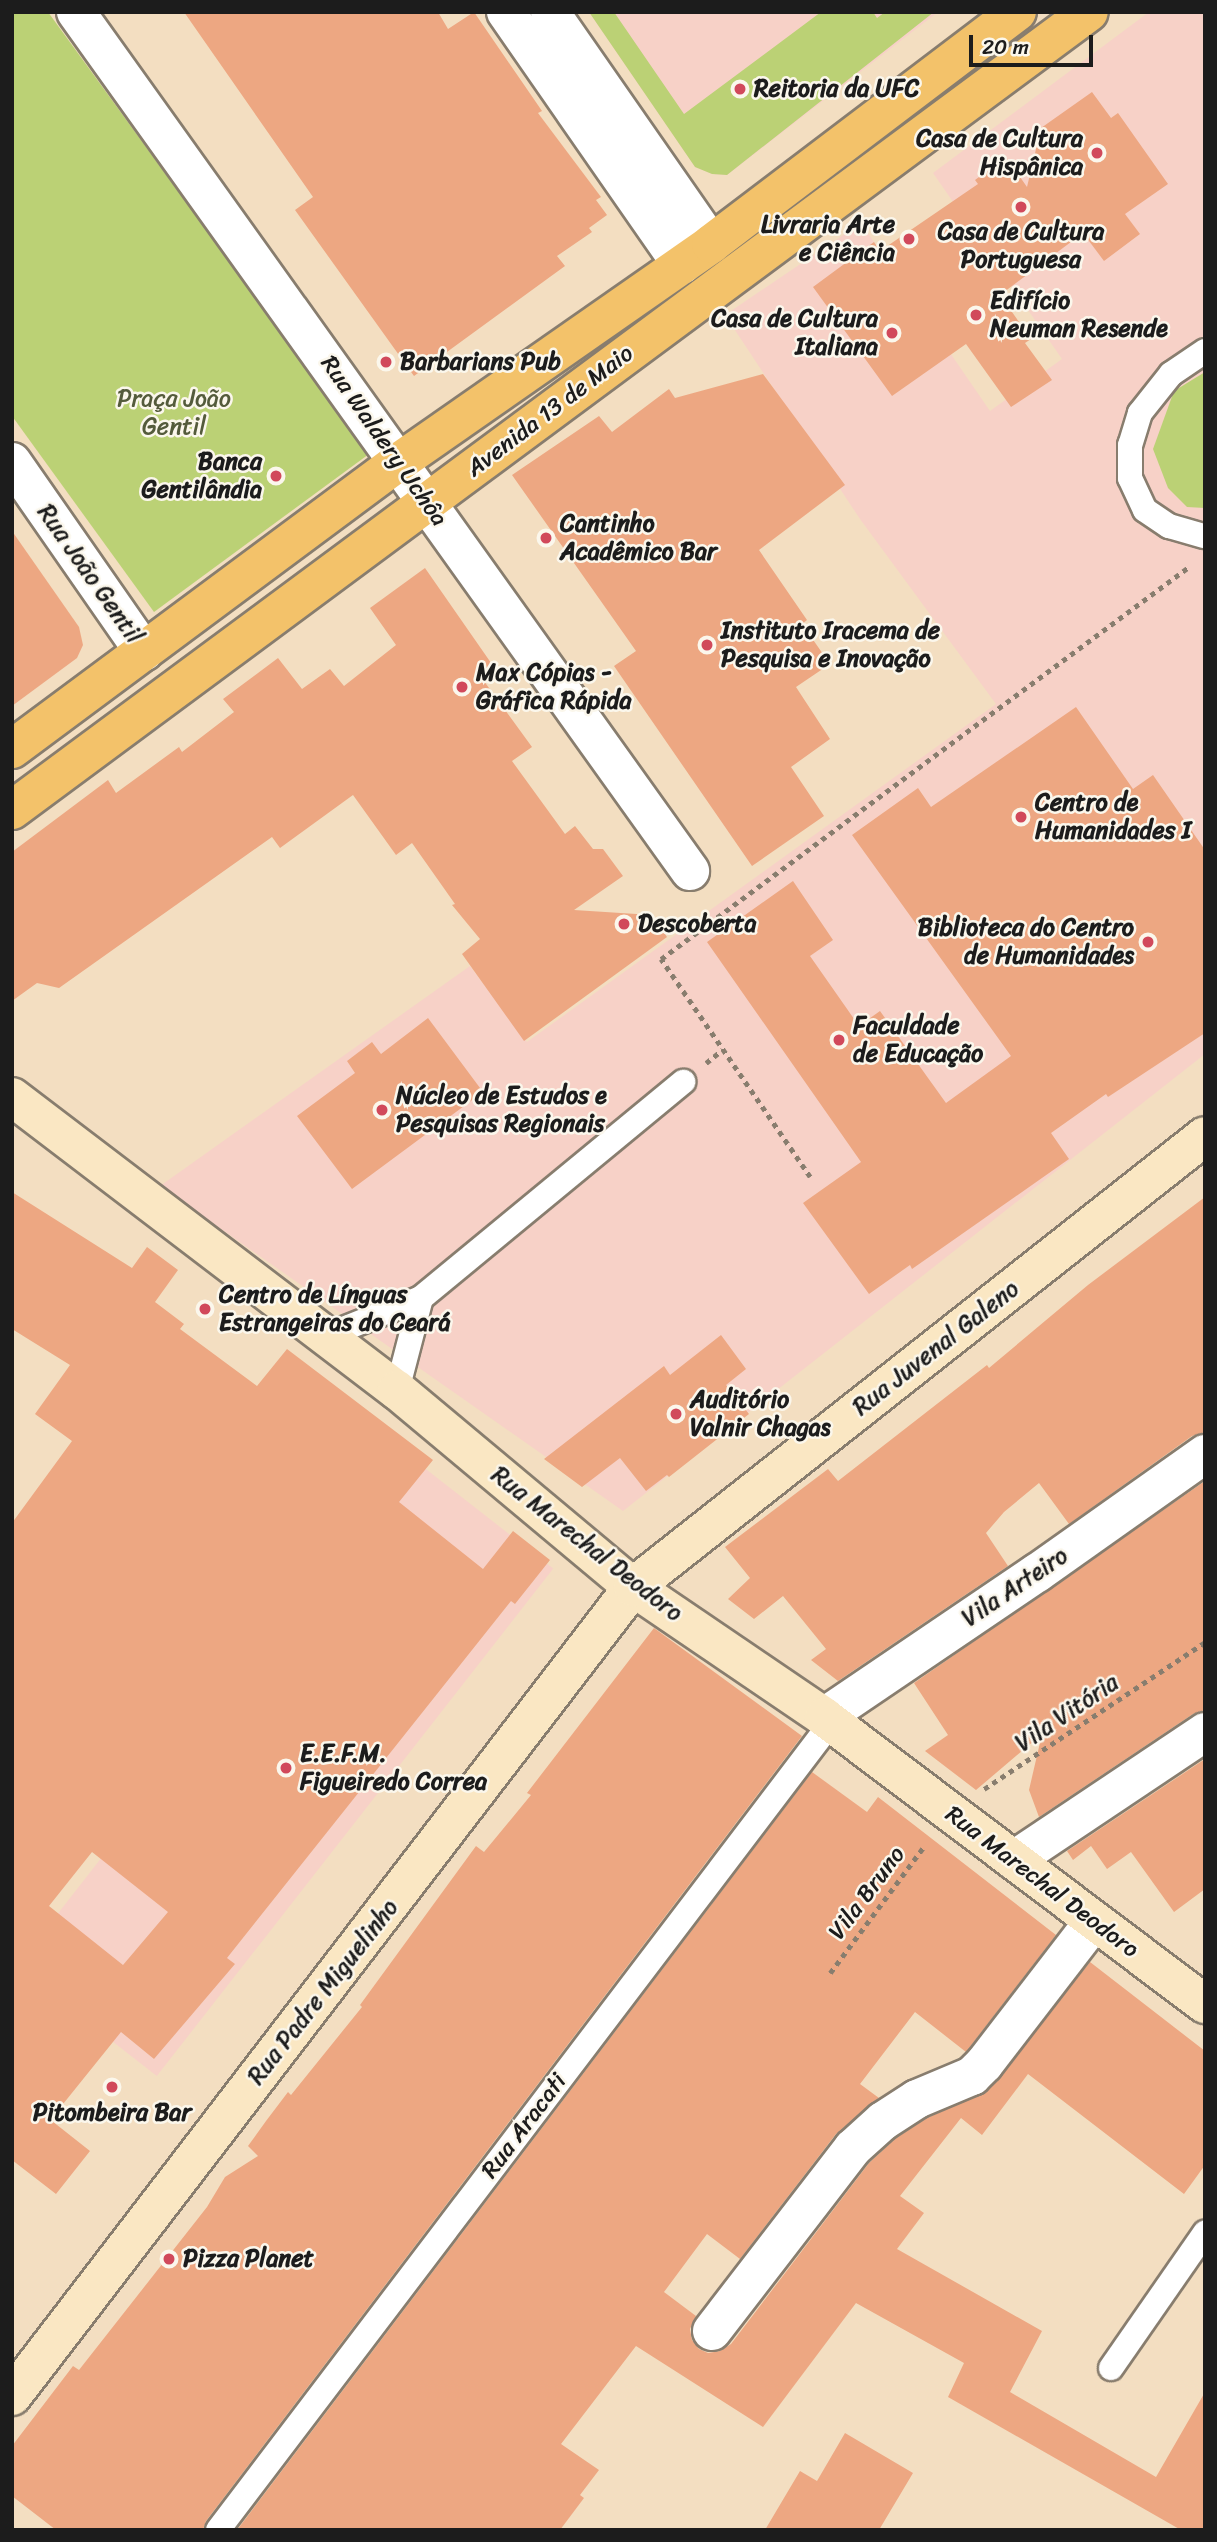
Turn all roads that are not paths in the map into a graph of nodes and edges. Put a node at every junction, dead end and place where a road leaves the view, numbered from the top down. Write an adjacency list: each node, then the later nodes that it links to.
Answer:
1 (76, 12): 9 (street, Rua Waldery Uchôa)
2 (506, 12): 6 (street)
3 (551, 12): 6 (street)
4 (1017, 12): 6 (main road, Avenida 13 de Maio)
5 (1088, 12): 10 (main road, Avenida 13 de Maio)
6 (696, 254): 9 (main road, Avenida 13 de Maio)
7 (1205, 351): 11 (lane)
8 (12, 461): 12 (street, Rua João Gentil)
9 (399, 462): 10 (street, Rua Waldery Uchôa); 12 (main road, Avenida 13 de Maio)
10 (427, 502): 14 (main road, Avenida 13 de Maio); 15 (street, Rua Waldery Uchôa)
11 (1205, 536)
12 (144, 652): 13 (main road, Avenida 13 de Maio)
13 (12, 749)
14 (12, 810)
15 (690, 871)
16 (683, 1082): 19 (lane)
17 (12, 1097): 20 (street, Rua Marechal Deodoro)
18 (1205, 1136): 23 (street, Rua Juvenal Galeno)
19 (421, 1298): 20 (lane); 21 (lane)
20 (326, 1336): 21 (street, Rua Marechal Deodoro)
21 (397, 1390): 23 (street, Rua Marechal Deodoro)
22 (1205, 1454): 24 (street, Vila Arteiro)
23 (633, 1587): 24 (street, Rua Marechal Deodoro); 32 (street, Rua Padre Miguelinho)
24 (827, 1720): 26 (street, Rua Marechal Deodoro); 33 (lane, Rua Aracati)
25 (1205, 1732): 26 (street)
26 (1014, 1860): 27 (street, Rua Marechal Deodoro)
27 (1094, 1921): 28 (street, Rua Marechal Deodoro); 30 (street)
28 (1205, 2004)
29 (1205, 2233): 31 (lane)
30 (712, 2331)
31 (1111, 2368)
32 (12, 2396)
33 (218, 2530)

